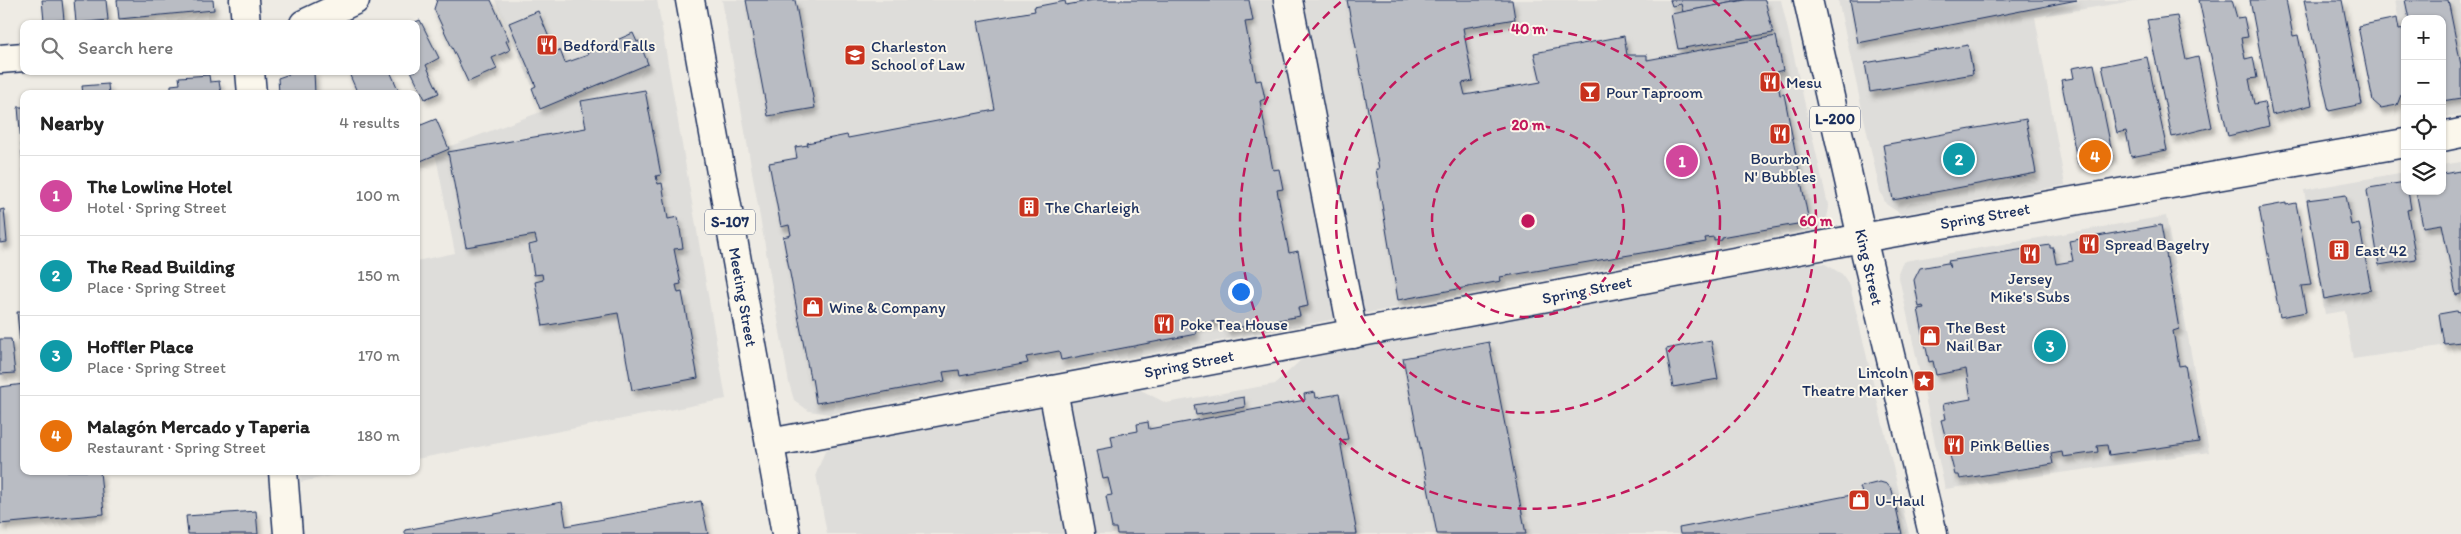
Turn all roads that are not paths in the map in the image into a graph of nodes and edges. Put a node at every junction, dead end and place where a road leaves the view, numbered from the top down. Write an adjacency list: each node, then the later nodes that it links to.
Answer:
1 (244, 0): 6 (main road)
2 (355, 0): 7 (main road)
3 (690, 0): 18 (main road, Meeting Street / S-107)
4 (1288, 0): 16 (main road)
5 (1808, 0): 15 (main road, King Street / L-200)
6 (246, 20)
7 (312, 20)
8 (20, 57): 9 (main road)
9 (0, 59)
10 (250, 75): 11 (main road)
11 (252, 90)
12 (2461, 133): 13 (main road)
13 (2446, 135)
14 (2401, 144): 15 (main road, Spring Street)
15 (1862, 238): 16 (main road, Spring Street); 23 (main road, King Street / L-200)
16 (1353, 334): 17 (main road, Spring Street)
17 (1053, 390): 18 (main road, Spring Street); 22 (main road)
18 (770, 443): 21 (main road, Meeting Street / S-107)
19 (283, 475): 20 (main road)
20 (288, 534)
21 (786, 534)
22 (1080, 534)
23 (1933, 534)

